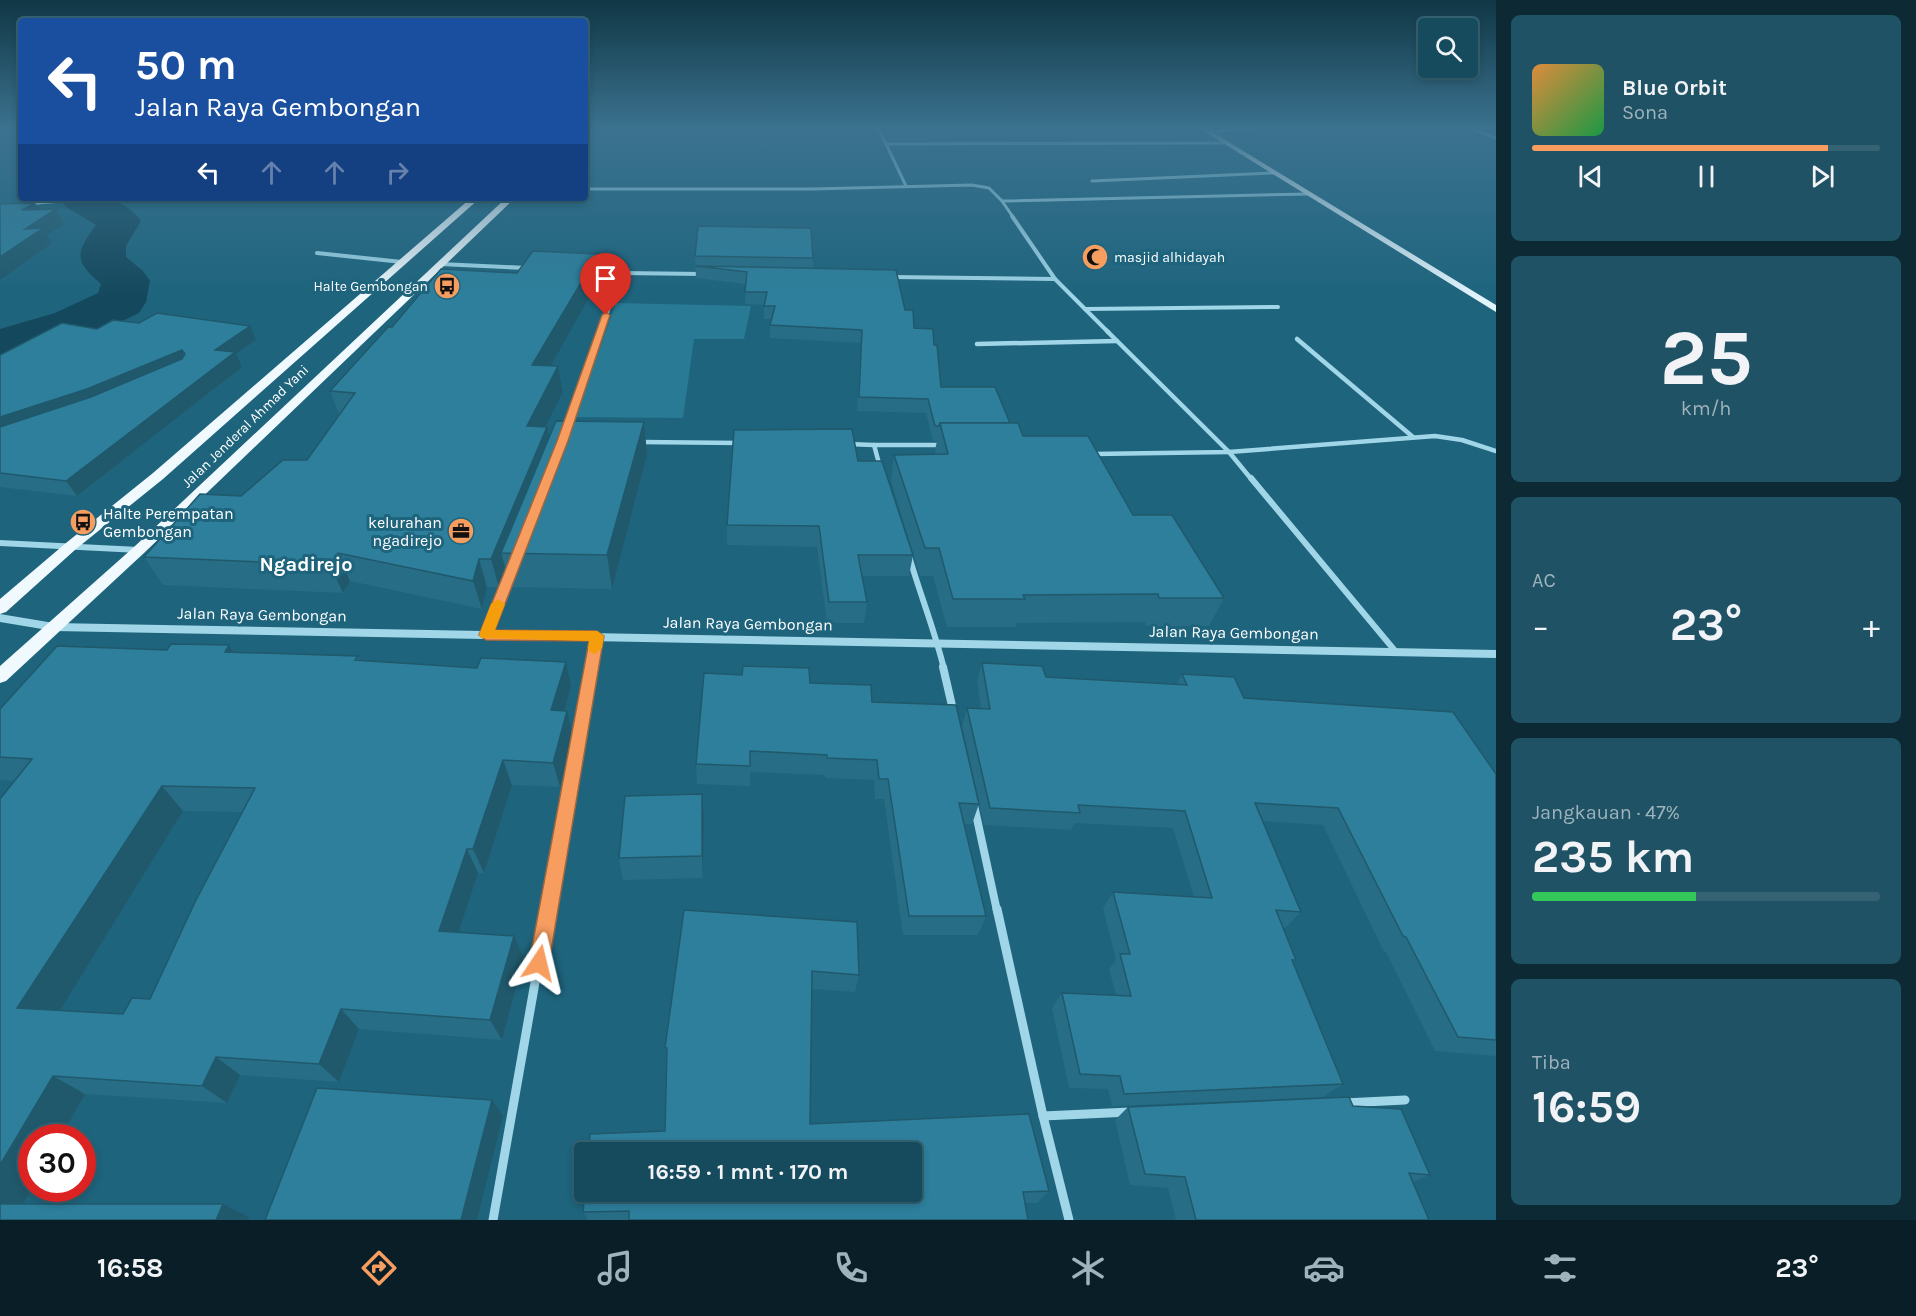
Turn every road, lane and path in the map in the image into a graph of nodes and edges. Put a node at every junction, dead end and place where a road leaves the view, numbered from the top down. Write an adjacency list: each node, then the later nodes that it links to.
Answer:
1 (1291, 184): 4 (main road)
2 (906, 186): 3 (street); 8 (street)
3 (588, 189)
4 (1308, 194): 8 (street); 21 (main road)
5 (66, 201): 9 (street)
6 (473, 201): 11 (highway, Jalan Jenderal Ahmad Yani)
7 (508, 201): 12 (highway, Jalan Jenderal Ahmad Yani)
8 (1002, 201): 18 (street)
9 (18, 205)
10 (317, 253): 11 (street)
11 (402, 262): 37 (highway, Jalan Jenderal Ahmad Yani)
12 (440, 264): 13 (street); 39 (highway, Jalan Jenderal Ahmad Yani)
13 (528, 268)
14 (586, 271): 15 (street)
15 (621, 273): 16 (street); 25 (street)
16 (715, 274)
17 (891, 277): 18 (street)
18 (1055, 279): 20 (street)
19 (1278, 308): 20 (street)
20 (1086, 309): 23 (street)
21 (1496, 309)
22 (1297, 339): 26 (street)
23 (1117, 341): 24 (street); 33 (street)
24 (977, 344)
25 (566, 430)
26 (1413, 437): 32 (street); 33 (street)
27 (634, 442): 28 (street)
28 (742, 443)
29 (838, 444): 30 (street)
30 (873, 445): 31 (street); 35 (street)
31 (956, 445)
32 (1496, 451)
33 (1229, 452): 34 (street); 47 (street)
34 (1083, 453)
35 (884, 478)
36 (1, 544): 37 (street)
37 (71, 546): 39 (street); 41 (highway, Jalan Jenderal Ahmad Yani)
38 (905, 546): 46 (street)
39 (139, 550): 43 (highway, Jalan Jenderal Ahmad Yani)
40 (511, 570): 44 (street)
41 (0, 608)
42 (0, 618): 43 (street, Jalan Raya Gembongan)
43 (54, 627): 44 (street, Jalan Raya Gembongan); 49 (highway, Jalan Jenderal Ahmad Yani)
44 (486, 635): 45 (street, Jalan Raya Gembongan)
45 (597, 636): 46 (street, Jalan Raya Gembongan); 56 (street)
46 (938, 643): 47 (street, Jalan Raya Gembongan); 50 (street)
47 (1396, 652): 48 (street, Jalan Raya Gembongan)
48 (1496, 654)
49 (0, 676)
50 (956, 722)
51 (971, 792): 55 (street)
52 (1405, 1100): 53 (street)
53 (1335, 1103)
54 (1137, 1112): 55 (street)
55 (1043, 1116): 57 (street)
56 (493, 1220)
57 (1069, 1220)

